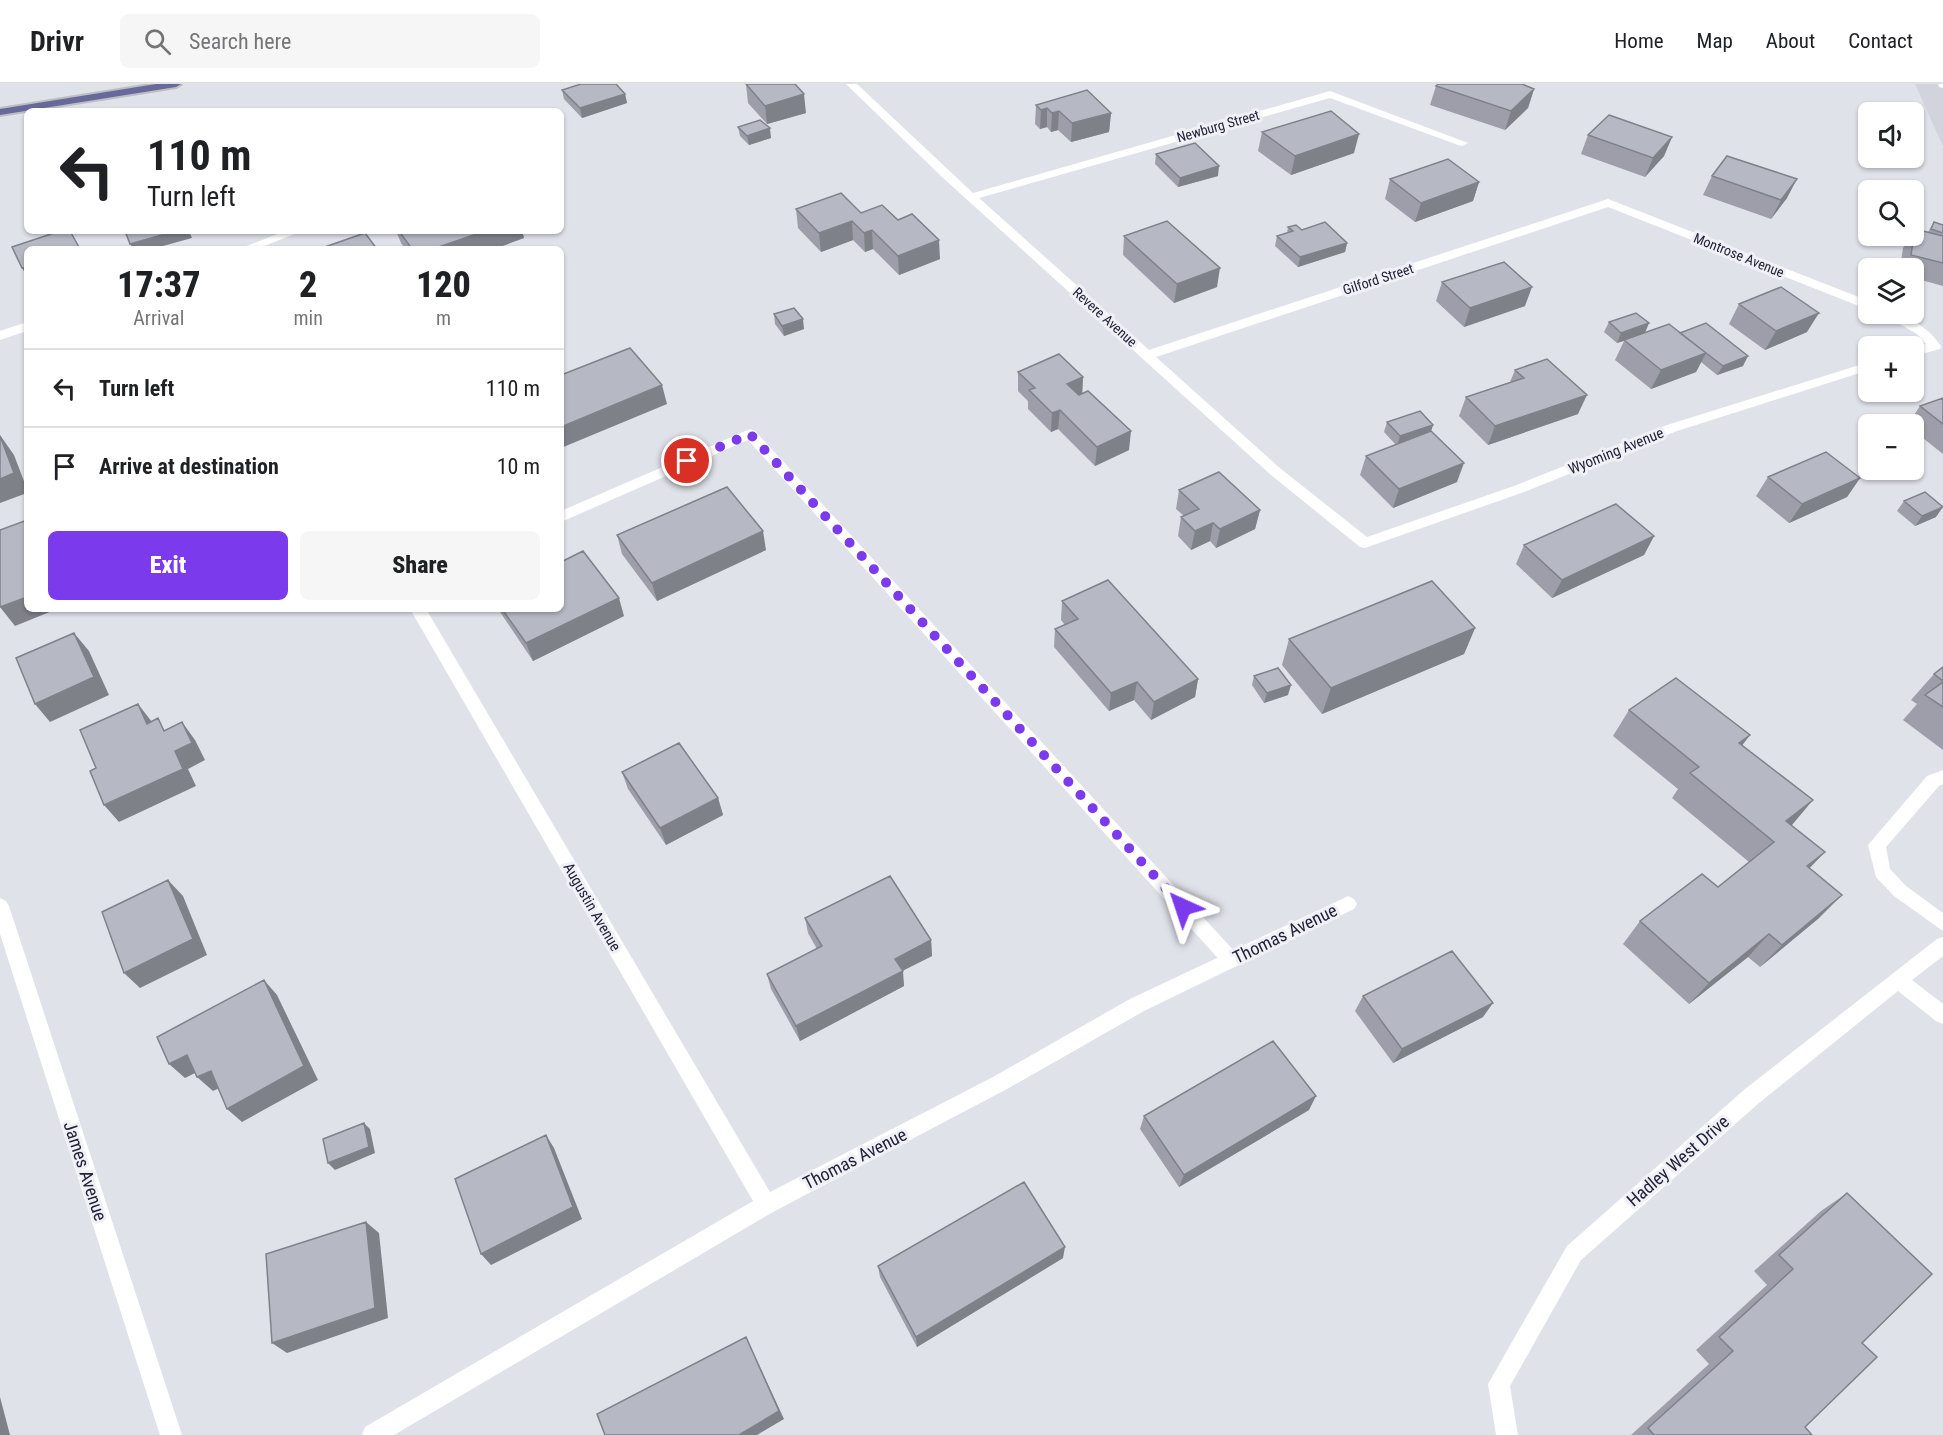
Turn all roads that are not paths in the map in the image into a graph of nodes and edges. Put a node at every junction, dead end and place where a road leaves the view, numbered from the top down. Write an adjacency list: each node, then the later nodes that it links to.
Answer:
1 (176, 84): 4 (main road)
2 (851, 84): 7 (street, Revere Avenue)
3 (24, 108): 5 (main road)
4 (25, 108)
5 (0, 112)
6 (1462, 143): 7 (street, Newburg Street)
7 (970, 196): 16 (street, Revere Avenue)
8 (1608, 203): 11 (street, Montrose Avenue); 16 (street, Gilford Street)
9 (288, 234): 10 (street)
10 (254, 246)
11 (1858, 302)
12 (1908, 324): 15 (street)
13 (24, 327): 14 (street)
14 (0, 336)
15 (1924, 349)
16 (1148, 355): 19 (street, Revere Avenue)
17 (1858, 369): 19 (street, Wyoming Avenue)
18 (564, 516): 26 (street)
19 (1365, 543)
20 (420, 612): 29 (street, Augustin Avenue)
21 (1943, 777): 24 (street)
22 (1348, 904): 26 (street, Thomas Avenue)
23 (0, 906): 30 (street, James Avenue)
24 (1943, 923)
25 (1943, 945): 27 (street, Hadley West Drive)
26 (1231, 960): 29 (street, Thomas Avenue)
27 (1898, 980): 28 (street); 32 (street, Hadley West Drive)
28 (1943, 1015)
29 (766, 1205): 31 (street, Thomas Avenue)
30 (171, 1435)
31 (373, 1435)
32 (1507, 1435)

